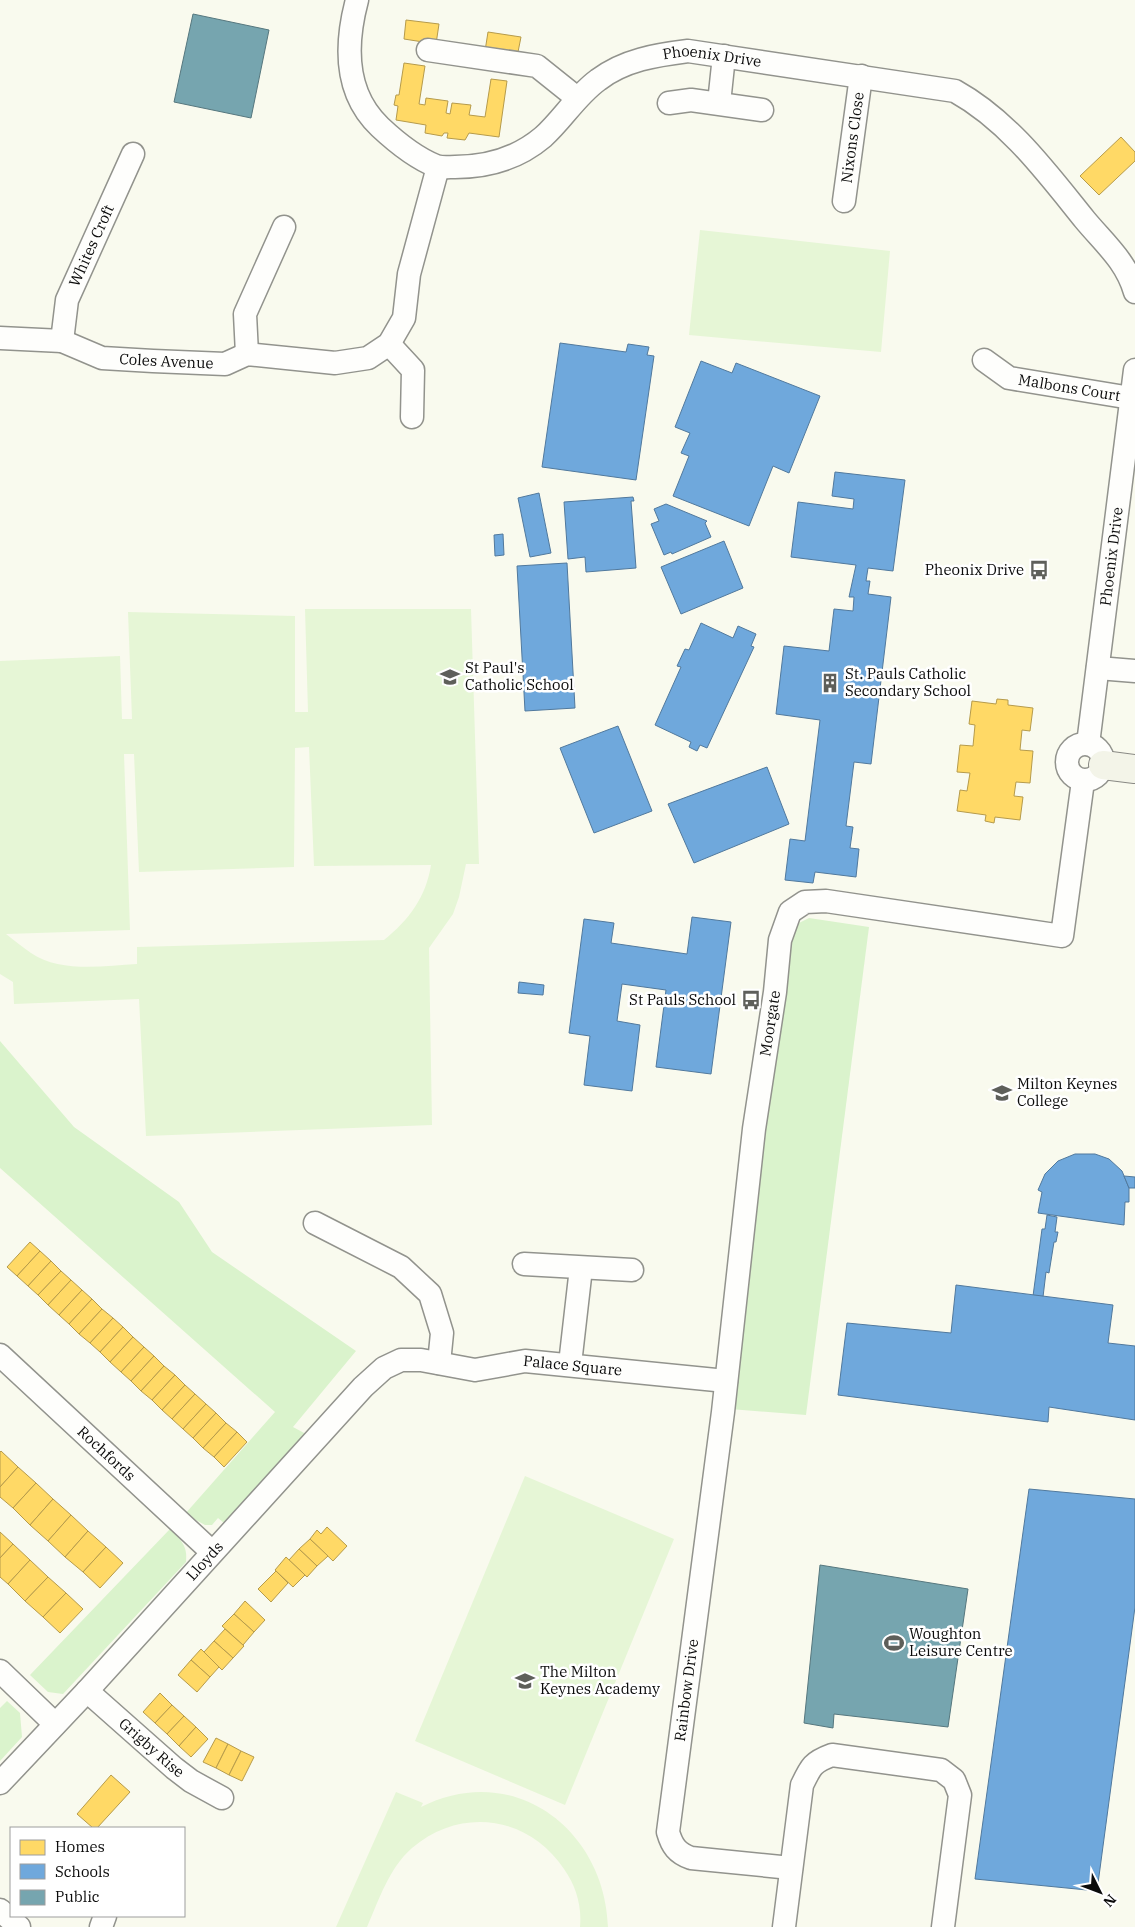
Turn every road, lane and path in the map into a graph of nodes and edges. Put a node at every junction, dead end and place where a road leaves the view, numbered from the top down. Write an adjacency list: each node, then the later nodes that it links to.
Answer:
1 (357, 0): 10 (street)
2 (428, 50): 5 (street)
3 (724, 56): 4 (street, Phoenix Drive); 5 (street, Phoenix Drive); 7 (street)
4 (861, 76): 11 (street, Nixons Close); 13 (street, Phoenix Drive)
5 (577, 98): 10 (street, Phoenix Drive)
6 (669, 103): 7 (street)
7 (719, 103): 8 (street)
8 (762, 110)
9 (133, 154): 15 (street, Whites Croft)
10 (438, 166): 16 (street, Coles Avenue)
11 (844, 201)
12 (284, 227): 17 (street)
13 (1134, 281)
14 (0, 338): 15 (street, Coles Avenue)
15 (62, 341): 17 (street, Coles Avenue)
16 (389, 344): 17 (street, Coles Avenue); 21 (street)
17 (247, 354)
18 (984, 360): 20 (street, Malbons Court)
19 (1135, 370): 20 (street, Phoenix Drive)
20 (1132, 403): 22 (street, Phoenix Drive)
21 (412, 417)
22 (1098, 668): 23 (street); 24 (street, Phoenix Drive)
23 (1135, 671)
24 (1091, 763): 25 (street); 26 (street, Phoenix Drive)
25 (1135, 769)
26 (1062, 936): 34 (street, Moorgate)
27 (315, 1223): 32 (street)
28 (524, 1264): 29 (street)
29 (581, 1268): 30 (street); 33 (street)
30 (632, 1270)
31 (0, 1355): 36 (street, Rochfords)
32 (430, 1362): 33 (street, Palace Square); 36 (street, Lloyds)
33 (570, 1364): 34 (street, Palace Square)
34 (726, 1381): 35 (street, Moorgate)
35 (723, 1412): 42 (street, Rainbow Drive)
36 (212, 1552): 38 (street, Lloyds)
37 (0, 1671): 39 (street)
38 (87, 1691): 39 (street, Lloyds); 41 (street, Grigby Rise)
39 (55, 1724): 40 (street, Lloyds)
40 (0, 1783)
41 (222, 1798)
42 (791, 1868): 45 (street); 46 (street)
43 (0, 1910): 44 (street)
44 (18, 1927)
45 (784, 1927)
46 (943, 1927)

